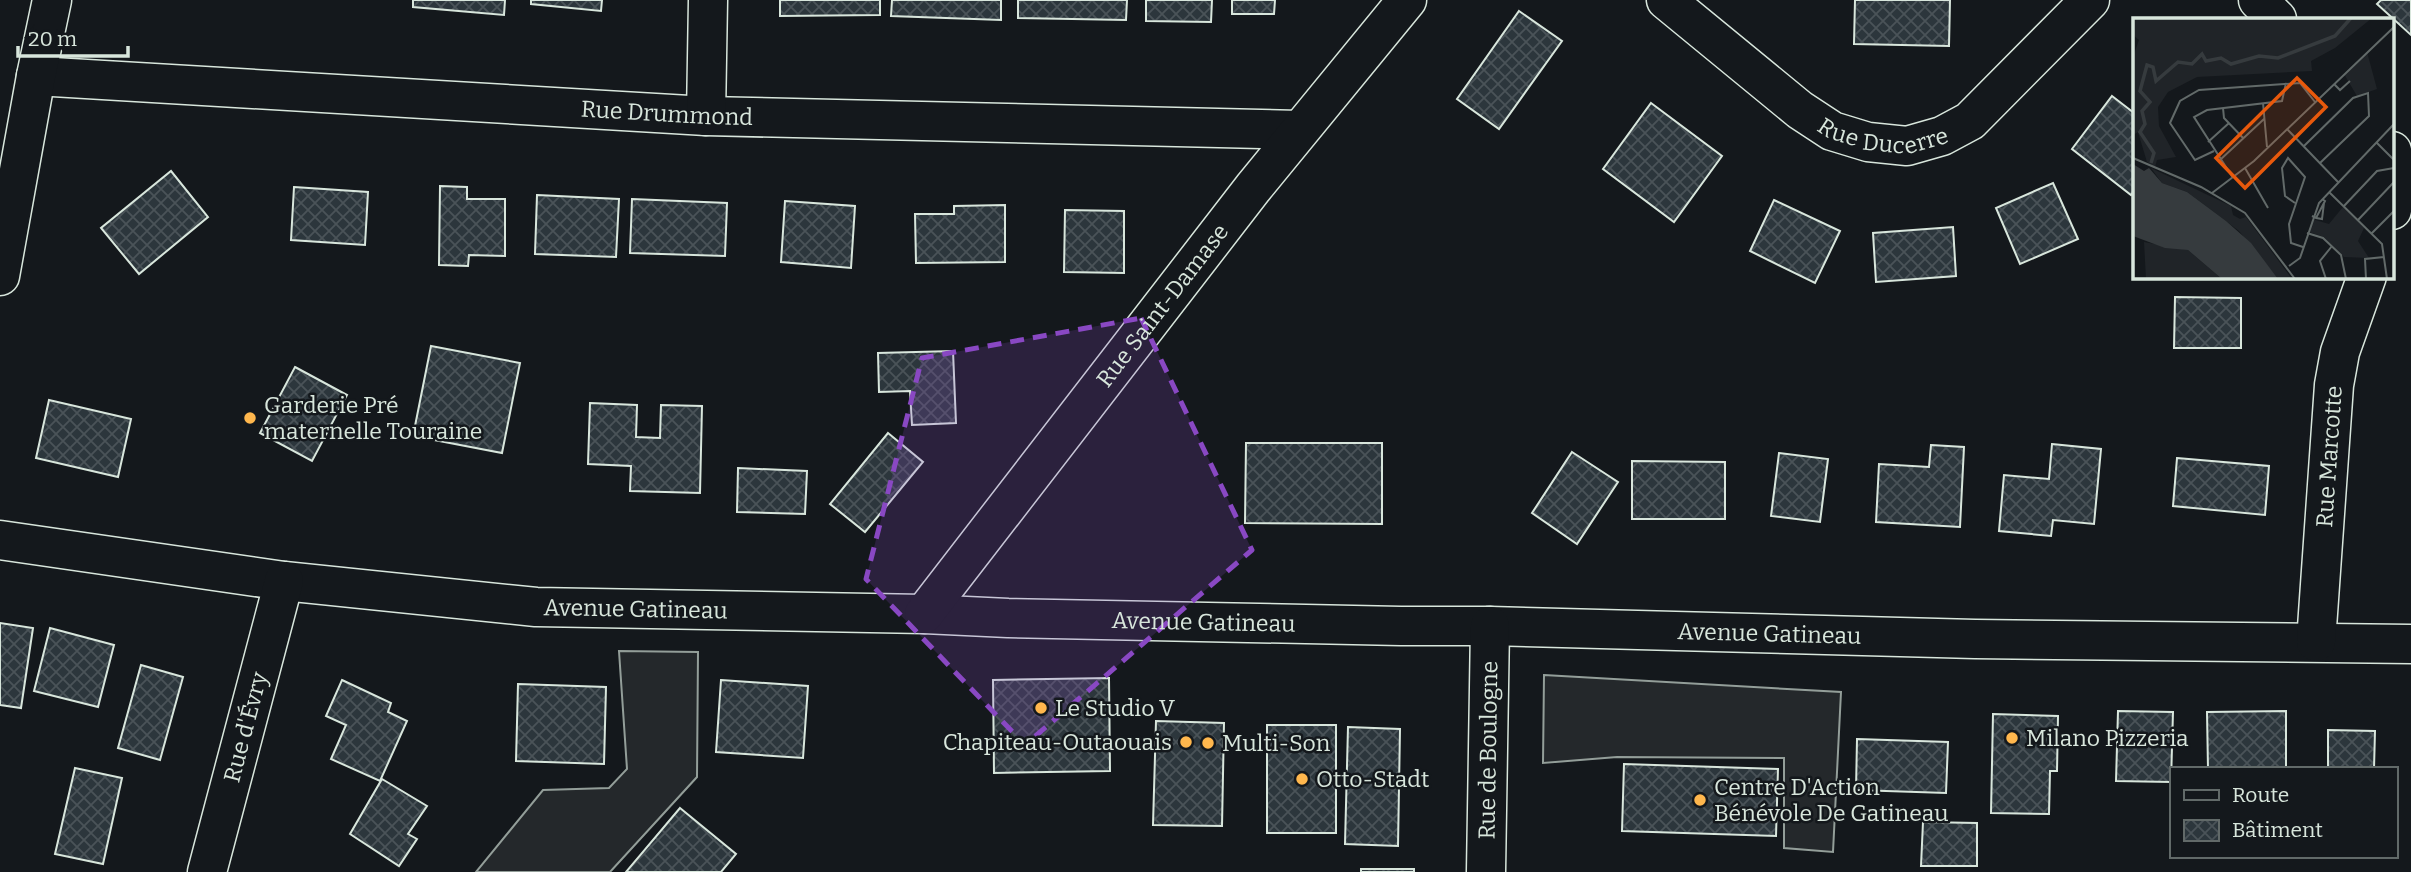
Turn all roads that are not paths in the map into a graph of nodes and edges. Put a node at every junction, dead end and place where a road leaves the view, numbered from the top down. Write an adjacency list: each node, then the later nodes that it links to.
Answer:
1 (52, 0): 8 (street)
2 (708, 0): 9 (street)
3 (1407, 0): 10 (street, Rue Saint-Damase)
4 (1666, 0): 5 (street, Rue Ducerre)
5 (2090, 0)
6 (2258, 0): 7 (street)
7 (2276, 18)
8 (36, 76): 9 (street, Rue Drummond); 13 (street)
9 (706, 116): 10 (street, Rue Drummond)
10 (1299, 130): 17 (street, Rue Saint-Damase)
11 (2394, 159): 12 (street)
12 (2394, 199)
13 (0, 276)
14 (2366, 278): 19 (street, Rue Marcotte)
15 (0, 540): 16 (street, Avenue Gatineau)
16 (284, 581): 17 (street, Avenue Gatineau); 21 (street, Rue d'Évry)
17 (924, 614): 18 (street, Avenue Gatineau)
18 (1490, 626): 19 (street, Avenue Gatineau); 22 (street, Rue de Boulogne)
19 (2316, 642): 20 (street, Avenue Gatineau)
20 (2411, 643)
21 (207, 872)
22 (1486, 872)

